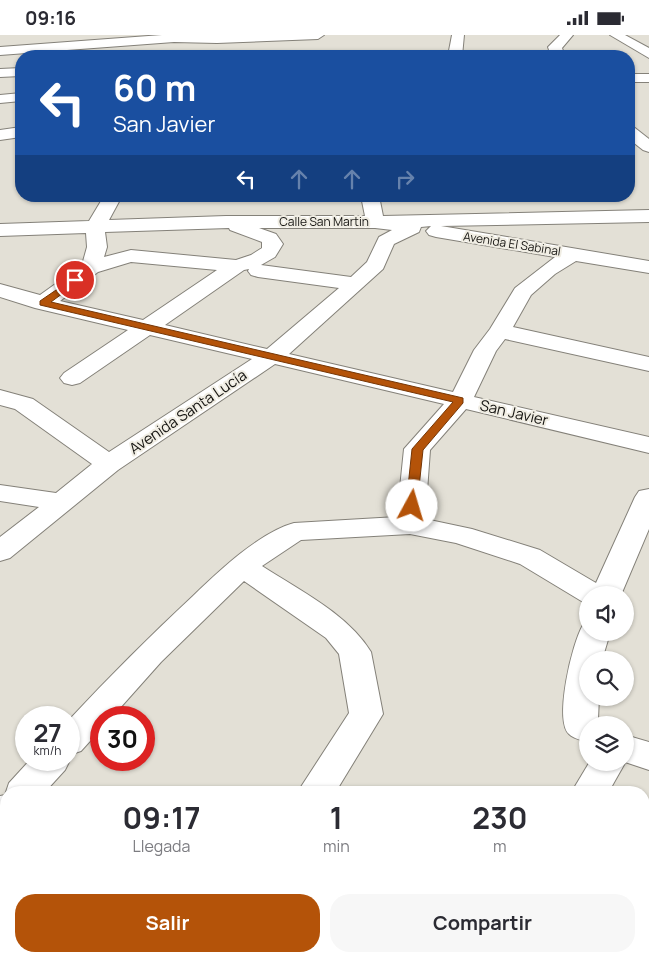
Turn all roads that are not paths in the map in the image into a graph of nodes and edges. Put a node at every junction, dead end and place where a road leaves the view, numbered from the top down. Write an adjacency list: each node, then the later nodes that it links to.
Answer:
1 (303, 35): 2 (street); 7 (street); 8 (street)
2 (318, 35)
3 (458, 35): 10 (street)
4 (567, 35): 11 (street)
5 (616, 35): 14 (street)
6 (137, 38): 7 (street); 9 (street)
7 (215, 41)
8 (295, 49)
9 (34, 50)
10 (456, 50)
11 (556, 50)
12 (0, 51): 13 (street)
13 (15, 51)
14 (649, 54)
15 (15, 72): 16 (street)
16 (0, 73)
17 (635, 78): 18 (street)
18 (649, 78)
19 (15, 98): 20 (street)
20 (0, 99)
21 (15, 133): 22 (street)
22 (0, 135)
23 (635, 136): 24 (street)
24 (649, 147)
25 (110, 202): 31 (street)
26 (371, 202): 30 (street)
27 (649, 216): 28 (street, Calle San Martin)
28 (460, 218): 30 (street, Calle San Martin); 34 (street)
29 (226, 221): 30 (street, Calle San Martin); 31 (street, Calle San Martin); 36 (street)
30 (376, 222): 32 (street, Avenida El Sabinal)
31 (95, 228): 33 (street, Calle San Martin); 39 (street)
32 (412, 228): 34 (street, Avenida El Sabinal); 41 (street, Avenida Santa Lucía)
33 (0, 230)
34 (445, 233): 35 (street, Avenida El Sabinal)
35 (573, 254): 38 (street, Avenida El Sabinal); 45 (street)
36 (262, 263): 37 (street); 40 (street); 41 (street)
37 (237, 266): 39 (street); 40 (street)
38 (649, 267)
39 (91, 268): 43 (street)
40 (219, 278): 44 (street)
41 (356, 283): 46 (street, Avenida Santa Lucía)
42 (0, 290): 43 (street, San Javier)
43 (44, 303): 44 (street, San Javier)
44 (145, 327): 46 (street, San Javier); 48 (street)
45 (500, 331): 47 (street); 50 (street)
46 (272, 357): 50 (street, San Javier); 52 (street, Avenida Santa Lucía)
47 (649, 364)
48 (72, 379)
49 (0, 397): 52 (street)
50 (460, 401): 51 (street, San Javier); 56 (street)
51 (649, 445)
52 (109, 464): 55 (street, Avenida Santa Lucía)
53 (0, 493): 55 (street)
54 (649, 497): 60 (street)
55 (62, 502): 57 (street, Avenida Santa Lucía)
56 (410, 525): 58 (street); 59 (street)
57 (0, 552)
58 (242, 566): 63 (street); 69 (street)
59 (579, 586)
60 (610, 586)
61 (592, 641): 62 (street)
62 (584, 716)
63 (80, 730)
64 (634, 751): 65 (street)
65 (649, 756)
66 (42, 771): 68 (street)
67 (601, 771): 70 (street)
68 (28, 786)
69 (320, 786)
70 (593, 786)

